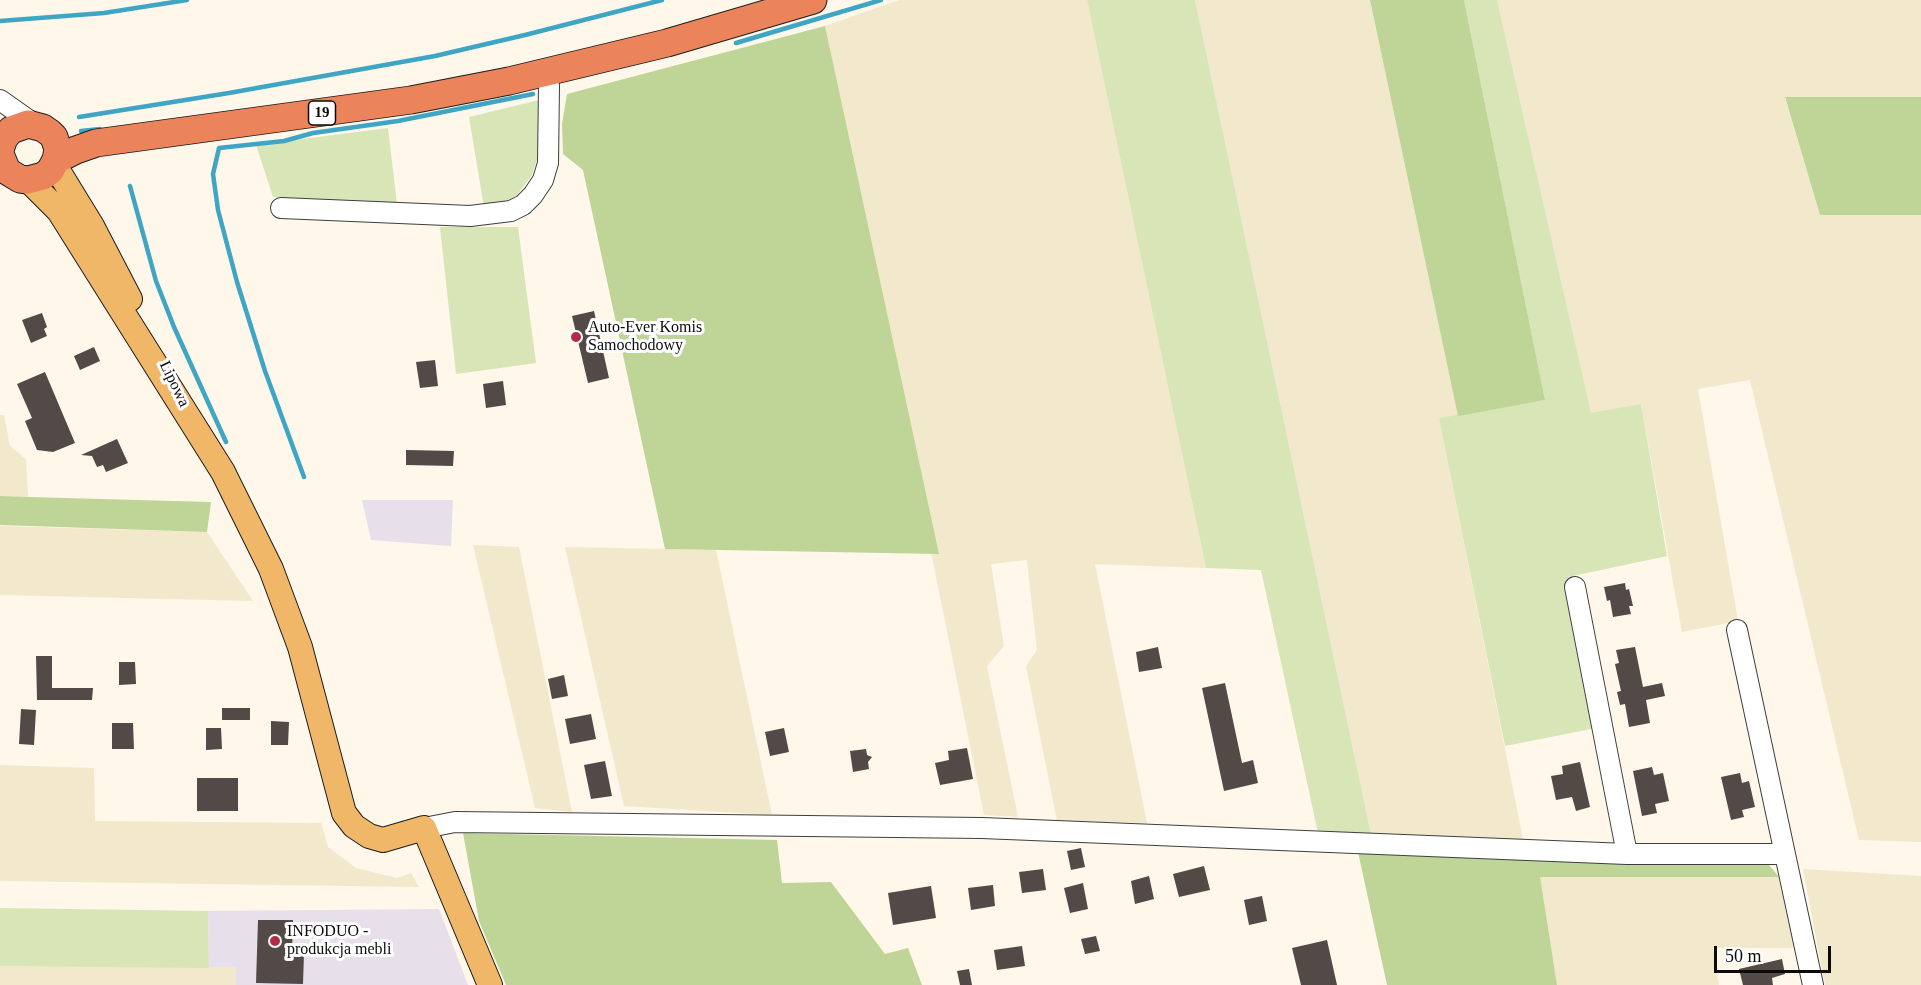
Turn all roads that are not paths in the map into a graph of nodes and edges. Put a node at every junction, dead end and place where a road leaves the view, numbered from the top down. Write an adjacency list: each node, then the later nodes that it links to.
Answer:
1 (813, 0): 2 (highway, 19)
2 (546, 72): 4 (highway, 19); 6 (street)
3 (0, 100): 4 (street, Lipowa)
4 (50, 147): 5 (highway, 19); 5 (highway); 7 (main road, Lipowa)
5 (5, 151): 7 (main road, Lipowa)
6 (281, 208)
7 (189, 416): 10 (main road)
8 (1575, 587): 11 (street)
9 (1737, 630): 12 (street)
10 (424, 828): 11 (street); 13 (main road)
11 (1627, 854): 12 (street)
12 (1785, 854): 14 (street)
13 (490, 985)
14 (1813, 985)

